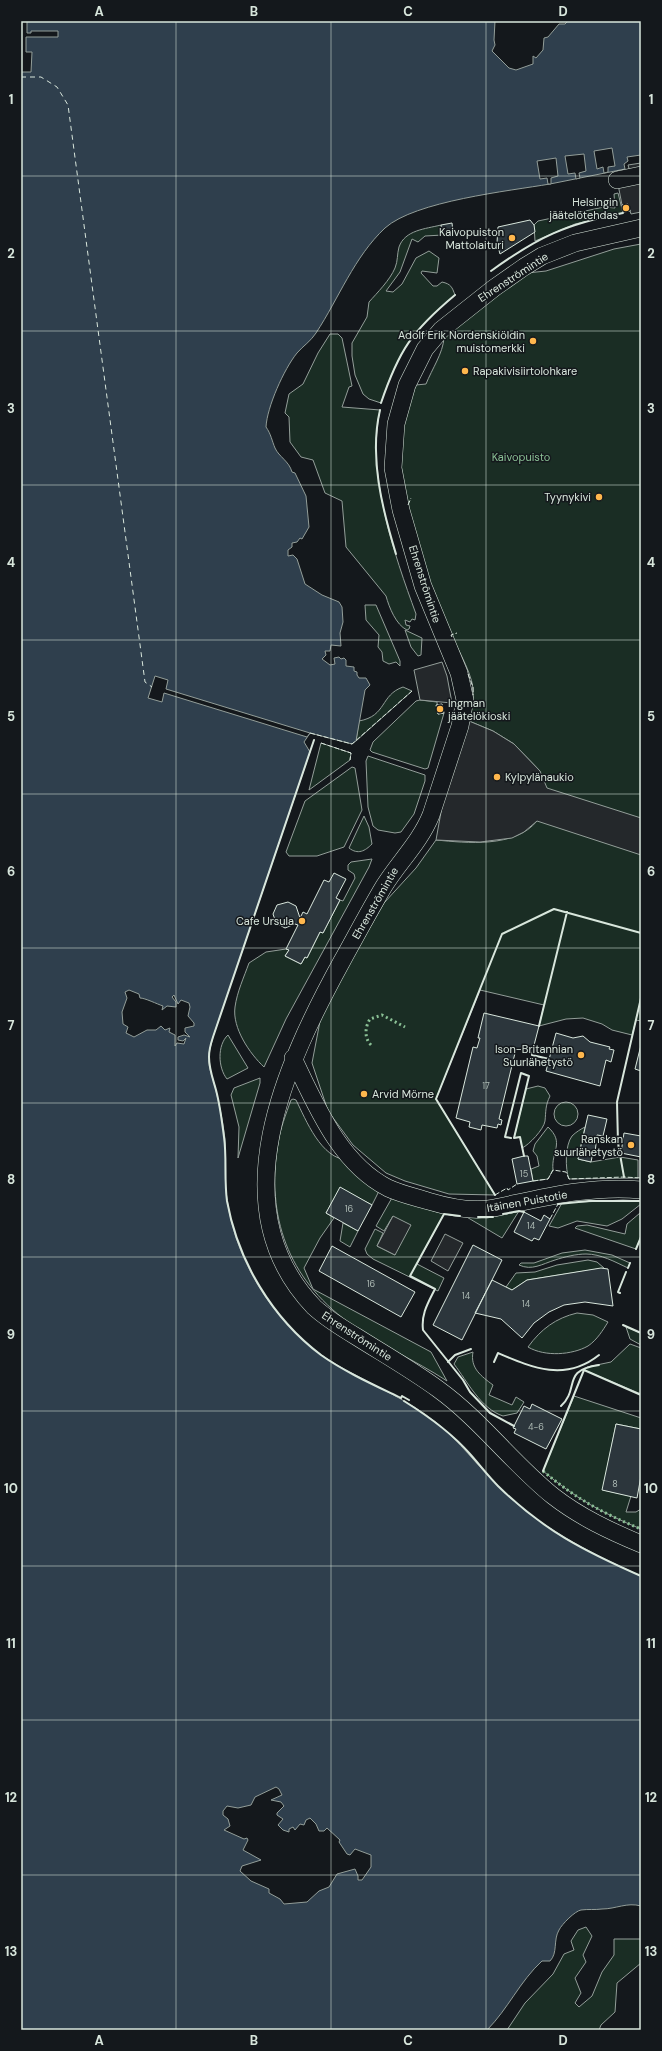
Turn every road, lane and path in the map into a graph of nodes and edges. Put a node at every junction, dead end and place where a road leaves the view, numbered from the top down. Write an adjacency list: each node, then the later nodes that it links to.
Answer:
1 (641, 175): 2 (street)
2 (617, 180)
3 (641, 228): 4 (street, Ehrenströmintie)
4 (293, 1058): 5 (street, Itäinen Puistotie); 6 (street, Ehrenströmintie)
5 (641, 1190)
6 (641, 1544)

